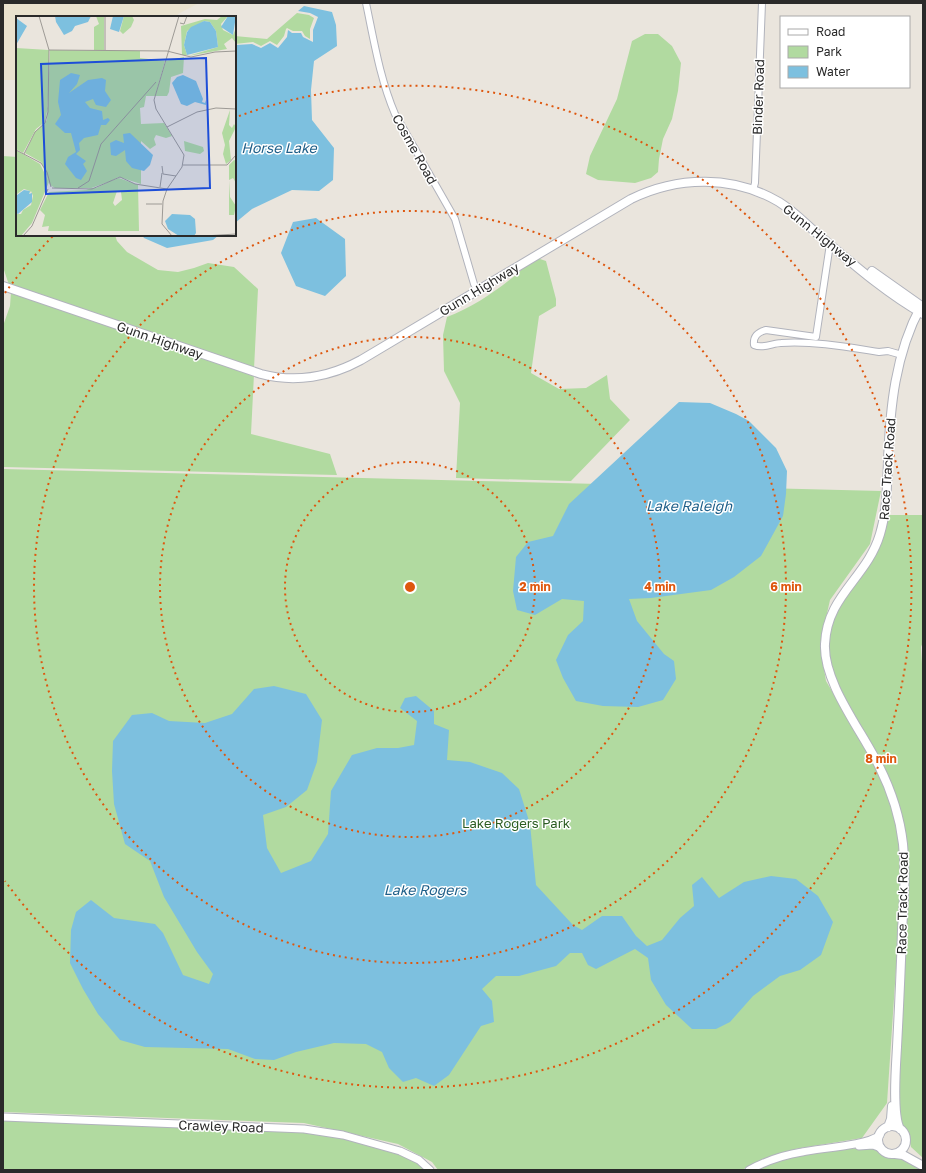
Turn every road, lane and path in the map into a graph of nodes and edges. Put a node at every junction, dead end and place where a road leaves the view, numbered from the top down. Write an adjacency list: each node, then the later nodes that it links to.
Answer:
1 (366, 3): 7 (street, Cosme Road)
2 (762, 3): 3 (street, Binder Road)
3 (753, 190): 4 (main road, Gunn Highway); 7 (main road, Gunn Highway)
4 (798, 216): 5 (main road, Gunn Highway); 8 (main road)
5 (830, 244): 8 (main road, Gunn Highway); 9 (street)
6 (3, 286): 7 (main road, Gunn Highway)
7 (477, 290)
8 (921, 309): 9 (main road, Race Track Road)
9 (902, 355): 10 (main road, Race Track Road)
10 (895, 1083): 12 (main road, Race Track Road); 13 (main road, Race Track Road)
11 (3, 1117): 21 (street, Crawley Road)
12 (888, 1127): 13 (main road); 14 (main road)
13 (900, 1129): 15 (main road)
14 (880, 1135): 16 (street); 17 (main road)
15 (906, 1142): 18 (main road); 19 (main road)
16 (843, 1146): 17 (street); 22 (street)
17 (881, 1148): 18 (main road)
18 (895, 1154): 20 (main road)
19 (923, 1161)
20 (923, 1166)
21 (430, 1170)
22 (749, 1170)

